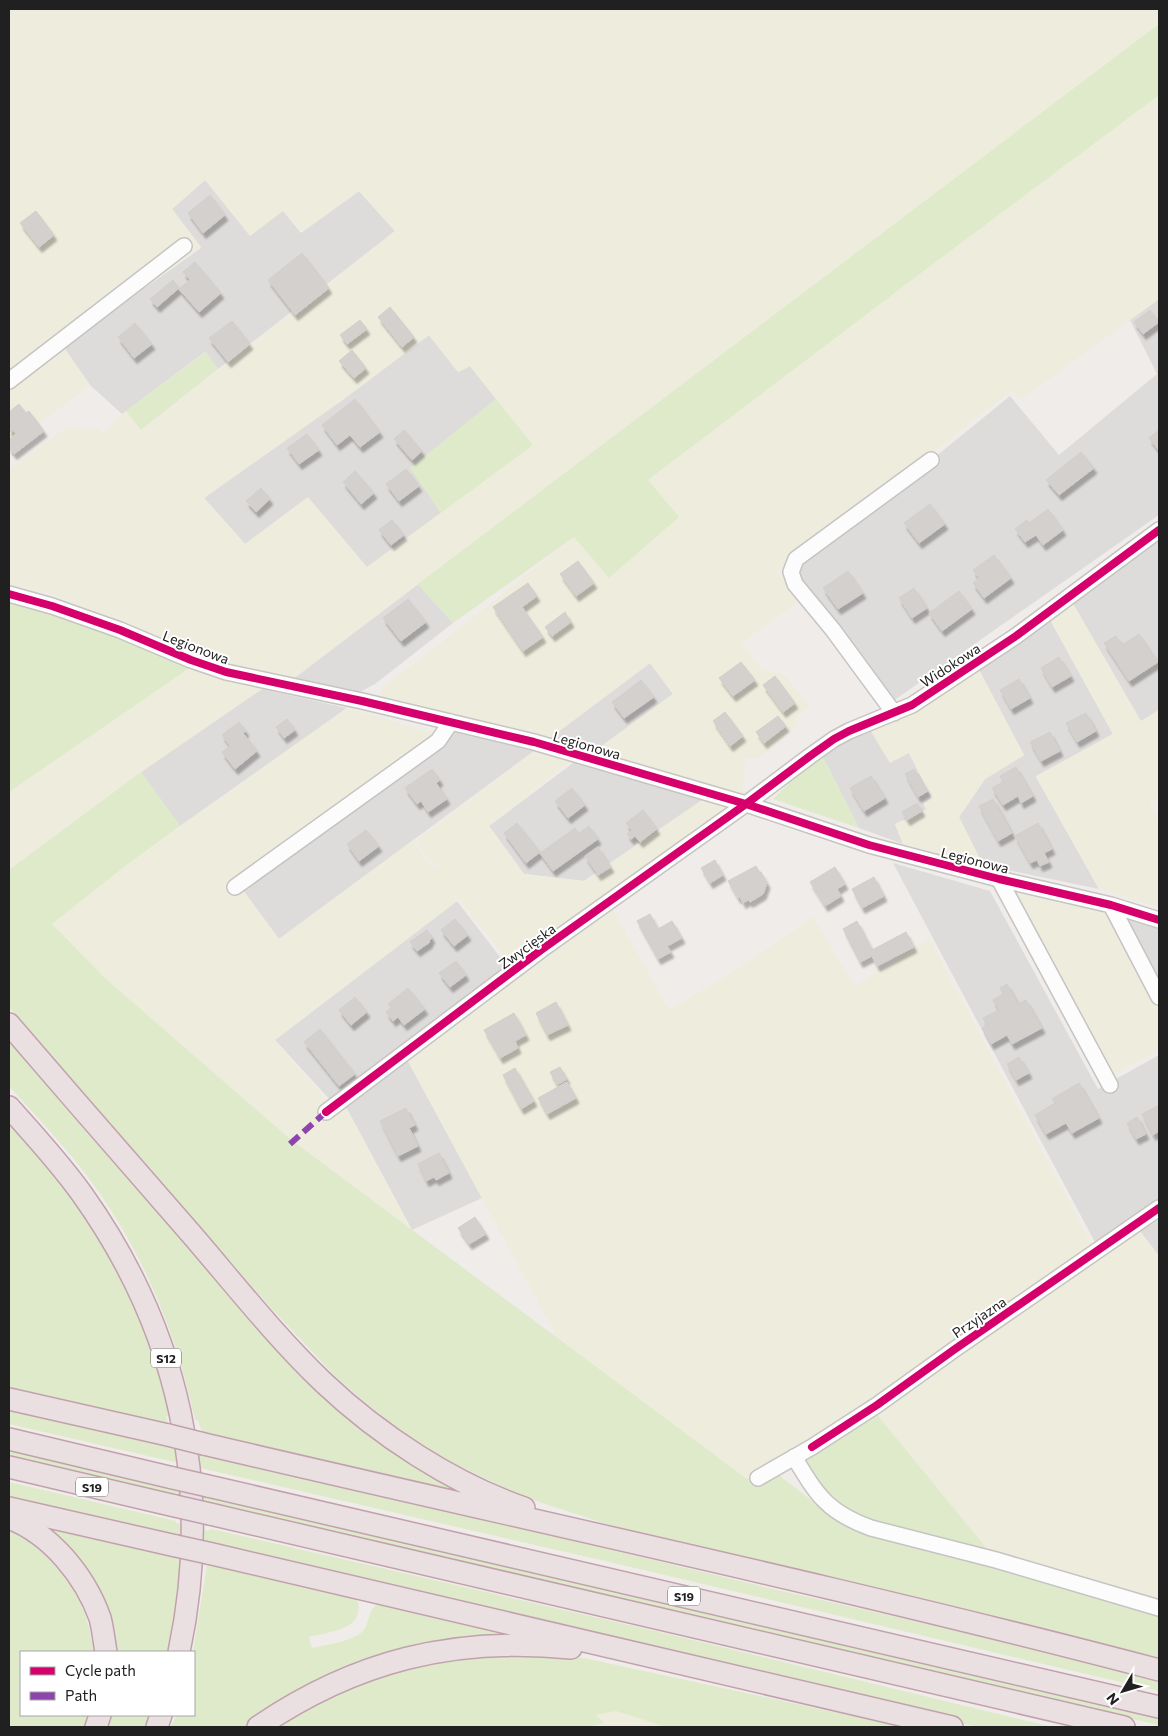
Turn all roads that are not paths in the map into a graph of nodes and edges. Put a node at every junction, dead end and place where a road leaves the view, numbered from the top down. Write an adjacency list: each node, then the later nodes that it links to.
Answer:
1 (184, 246): 2 (street)
2 (9, 381)
3 (931, 460): 6 (street)
4 (1159, 530): 6 (street, Widokowa)
5 (9, 594): 7 (street, Legionowa)
6 (894, 713): 8 (street, Widokowa)
7 (451, 722): 8 (street, Legionowa); 10 (street)
8 (746, 804): 9 (street, Legionowa); 17 (street, Zwycięska)
9 (999, 880): 11 (street, Legionowa); 15 (street)
10 (235, 887)
11 (1111, 905): 12 (street, Legionowa); 13 (street)
12 (1159, 920)
13 (1159, 997)
14 (9, 1024): 26 (highway)
15 (1110, 1085)
16 (9, 1108): 29 (highway, S12)
17 (326, 1112)
18 (1159, 1208): 21 (street, Przyjazna)
19 (9, 1399): 26 (highway, bridge)
20 (9, 1439): 32 (highway, S19, bridge)
21 (794, 1457): 23 (street, Przyjazna); 27 (street)
22 (9, 1467): 35 (highway, S19, bridge)
23 (758, 1478)
24 (9, 1508): 30 (highway, bridge)
25 (9, 1518): 28 (highway)
26 (613, 1537): 31 (highway)
27 (1159, 1608)
28 (106, 1651)
29 (179, 1651)
30 (658, 1657): 33 (highway); 34 (highway)
31 (1159, 1670)
32 (1159, 1707)
33 (258, 1727)
34 (952, 1727)
35 (1124, 1727)

